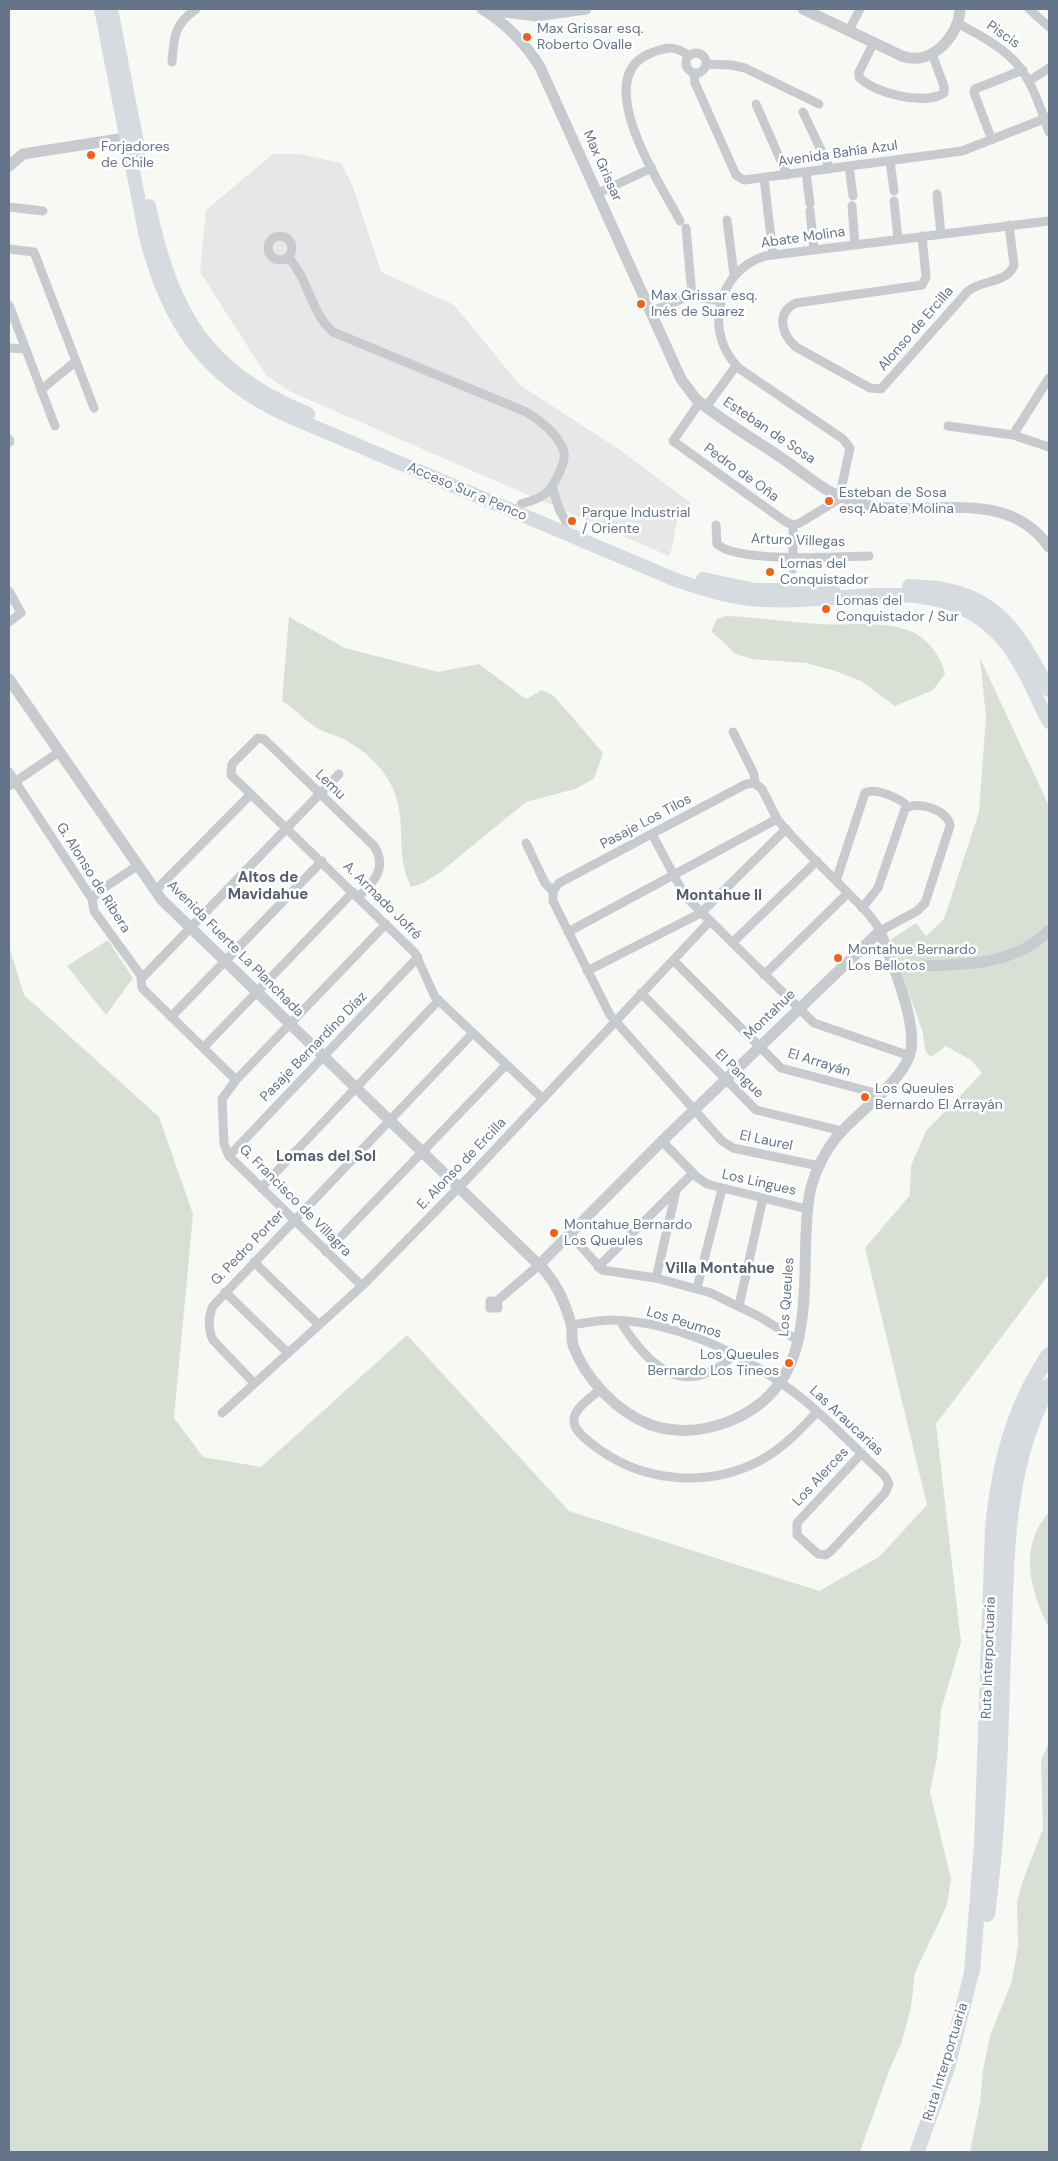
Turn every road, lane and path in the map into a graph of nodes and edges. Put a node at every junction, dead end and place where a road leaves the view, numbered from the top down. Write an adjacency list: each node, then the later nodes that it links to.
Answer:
1 (101, 9): 30 (main road, Acceso Sur a Penco)
2 (111, 9): 78 (main road, Acceso Sur a Penco)
3 (196, 9): 19 (street)
4 (482, 9): 11 (street); 15 (street, Max Grissar)
5 (586, 9): 10 (street)
6 (803, 9): 14 (street)
7 (860, 9): 14 (street)
8 (960, 9): 12 (street)
9 (1029, 9): 13 (street)
10 (563, 11): 11 (street)
11 (527, 16): 15 (street)
12 (958, 23): 17 (street); 22 (street, Piscis)
13 (1049, 27)
14 (849, 30): 16 (street)
15 (518, 36): 41 (street, Max Grissar)
16 (874, 42): 17 (street); 17 (street)
17 (932, 54)
18 (689, 56): 20 (street); 23 (street, Avenida Bahía Azul); 35 (street)
19 (172, 62)
20 (706, 64): 23 (street); 26 (street)
21 (1049, 68): 24 (street)
22 (1023, 70): 24 (street, Piscis); 31 (street)
23 (694, 73): 39 (street, Avenida Bahía Azul)
24 (1029, 82): 28 (street, Piscis)
25 (756, 104): 38 (street)
26 (819, 104)
27 (803, 112): 36 (street)
28 (1047, 117): 29 (street, Piscis); 31 (street, Avenida Bahía Azul)
29 (1049, 132)
30 (126, 138): 33 (street); 90 (main road, Acceso Sur a Penco)
31 (992, 140): 32 (street, Avenida Bahía Azul)
32 (890, 161): 34 (street, Avenida Bahía Azul); 40 (street)
33 (9, 166)
34 (849, 166): 36 (street, Avenida Bahía Azul); 43 (street)
35 (652, 168): 41 (street); 60 (street)
36 (830, 169): 37 (street, Avenida Bahía Azul)
37 (806, 172): 38 (street, Avenida Bahía Azul); 56 (street)
38 (787, 175): 39 (street, Avenida Bahía Azul)
39 (764, 178): 57 (street)
40 (894, 191)
41 (598, 193): 63 (street, Max Grissar)
42 (937, 194): 51 (street)
43 (853, 196)
44 (894, 201): 53 (street)
45 (852, 206): 54 (street)
46 (9, 207): 47 (street)
47 (43, 211)
48 (727, 220): 59 (street)
49 (1049, 220): 50 (street, Abate Molina)
50 (1009, 225): 51 (street, Abate Molina); 52 (street, Alonso de Ercilla)
51 (941, 234): 52 (street, Abate Molina)
52 (922, 236): 53 (street, Abate Molina)
53 (898, 239): 54 (street, Abate Molina)
54 (855, 245): 56 (street, Abate Molina)
55 (9, 249): 66 (street)
56 (814, 250): 57 (street, Abate Molina)
57 (773, 255): 59 (street, Abate Molina)
58 (288, 257): 76 (street)
59 (734, 275): 61 (street, Abate Molina)
60 (692, 296): 61 (street); 63 (street)
61 (720, 302): 67 (street, Abate Molina)
62 (9, 305): 65 (street)
63 (650, 312): 70 (street, Esteban de Sosa)
64 (9, 348): 65 (street)
65 (26, 349): 69 (street)
66 (76, 362): 69 (street); 71 (street)
67 (736, 366): 70 (street); 77 (street, Abate Molina)
68 (1049, 378): 74 (street)
69 (41, 390): 72 (street)
70 (703, 404): 77 (street, Esteban de Sosa); 81 (street, Pedro de Oña)
71 (94, 408)
72 (55, 426)
73 (948, 426): 74 (street)
74 (1014, 435): 75 (street)
75 (1049, 447)
76 (553, 489): 78 (street); 79 (street)
77 (840, 497): 81 (street); 82 (street, Esteban de Sosa)
78 (522, 504): 79 (main road, Acceso Sur a Penco)
79 (567, 523): 89 (main road, Acceso Sur a Penco)
80 (716, 525): 84 (street, Arturo Villegas)
81 (793, 525): 84 (street)
82 (1049, 547)
83 (869, 556): 84 (street, Arturo Villegas)
84 (793, 557): 85 (street)
85 (793, 569)
86 (9, 591): 87 (street)
87 (9, 622)
88 (9, 679): 92 (street, Avenida Fuerte La Planchada)
89 (1049, 690)
90 (1049, 722)
91 (734, 732): 97 (street)
92 (59, 752): 96 (street); 108 (street, Avenida Fuerte La Planchada)
93 (9, 772): 96 (street, G. Alonso de Ribera)
94 (339, 774): 99 (street)
95 (231, 775): 98 (street, A. Armado Jofré); 99 (street, Lemu)
96 (12, 784): 115 (street, G. Alonso de Ribera)
97 (755, 784): 101 (street); 104 (street, Pasaje Los Tilos)
98 (251, 794): 102 (street, A. Armado Jofré); 112 (street)
99 (320, 794): 102 (street); 114 (street, Lemu)
100 (908, 807): 110 (street); 116 (street); 122 (street)
101 (777, 819): 103 (street); 109 (street)
102 (287, 828): 106 (street, A. Armado Jofré); 120 (street)
103 (786, 829): 107 (street); 117 (street)
104 (652, 834): 109 (street); 111 (street, Pasaje Los Tilos)
105 (526, 843): 111 (street, El Laurel)
106 (322, 861): 114 (street, A. Armado Jofré); 127 (street)
107 (817, 861): 110 (street); 124 (street)
108 (137, 866): 112 (street, Avenida Fuerte La Planchada); 115 (street)
109 (674, 875): 117 (street); 123 (street)
110 (836, 881): 113 (street)
111 (553, 891): 123 (street, El Laurel)
112 (155, 892): 120 (street, Avenida Fuerte La Planchada)
113 (848, 893): 116 (street); 130 (street)
114 (356, 894): 119 (street, A. Armado Jofré); 132 (street, Lemu)
115 (92, 899): 131 (street, G. Alonso de Ribera)
116 (862, 908): 122 (street)
117 (702, 912): 118 (street); 129 (street)
118 (710, 922): 124 (street); 126 (street, E. Alonso de Ercilla)
119 (386, 924): 125 (street, A. Armado Jofré); 138 (street, G. Francisco de Villagra)
120 (190, 928): 127 (street, Avenida Fuerte La Planchada); 131 (street)
121 (1049, 930): 128 (street)
122 (880, 931): 128 (street); 135 (street, Montahue)
123 (568, 932): 129 (street, El Laurel)
124 (732, 943): 130 (street)
125 (418, 957): 134 (street, A. Armado Jofré); 143 (street, Pasaje Bernardino Díaz)
126 (673, 960): 133 (street, E. Alonso de Ercilla); 140 (street, El Arrayán)
127 (225, 961): 132 (street, Avenida Fuerte La Planchada); 136 (street)
128 (894, 967): 142 (street)
129 (587, 971): 137 (street, El Laurel)
130 (764, 975): 135 (street)
131 (142, 977): 136 (street, G. Alonso de Ribera)
132 (258, 992): 138 (street, Avenida Fuerte La Planchada); 141 (street, Lemu)
133 (640, 993): 137 (street, E. Alonso de Ercilla); 146 (street, El Pangue)
134 (438, 1000): 139 (street, A. Armado Jofré); 147 (street)
135 (798, 1009): 140 (street, Montahue); 142 (street)
136 (171, 1017): 141 (street, G. Alonso de Ribera)
137 (616, 1020): 149 (street, E. Alonso de Ercilla); 150 (street, El Laurel)
138 (290, 1025): 143 (street, Avenida Fuerte La Planchada); 145 (street, G. Francisco de Villagra)
139 (473, 1034): 144 (street, A. Armado Jofré); 151 (street, G. Pedro Porter)
140 (759, 1046): 146 (street, Montahue); 148 (street, El Arrayán)
141 (203, 1048): 145 (street, G. Alonso de Ribera)
142 (910, 1056): 148 (street, Los Queules)
143 (324, 1057): 147 (street, Avenida Fuerte La Planchada); 155 (street, Pasaje Bernardino Díaz)
144 (506, 1065): 149 (street, A. Armado Jofré); 154 (street)
145 (236, 1080): 155 (street, G. Francisco de Villagra)
146 (725, 1080): 150 (street, Montahue); 152 (street, El Pangue)
147 (357, 1087): 151 (street, Avenida Fuerte La Planchada); 159 (street)
148 (879, 1094): 152 (street, Los Queules)
149 (543, 1099): 158 (street, E. Alonso de Ercilla)
150 (694, 1109): 153 (street, Montahue); 156 (street, El Laurel)
151 (390, 1120): 154 (street, Avenida Fuerte La Planchada); 164 (street, G. Pedro Porter)
152 (842, 1131): 156 (street, Los Queules)
153 (662, 1141): 157 (street, Los Lingues); 165 (street, Montahue)
154 (423, 1151): 158 (street, Avenida Fuerte La Planchada); 166 (street)
155 (229, 1156): 159 (street, G. Francisco de Villagra)
156 (819, 1166): 163 (street, Los Queules)
157 (693, 1173): 160 (street, Los Lingues); 161 (street)
158 (460, 1186): 168 (street, Los Queules); 171 (street, E. Alonso de Ercilla)
159 (262, 1188): 164 (street, G. Francisco de Villagra)
160 (722, 1189): 162 (street, Los Lingues); 172 (street)
161 (676, 1190): 169 (street); 170 (street)
162 (763, 1198): 163 (street, Los Lingues); 175 (street)
163 (808, 1209): 179 (street, Los Queules)
164 (294, 1220): 166 (street, G. Francisco de Villagra); 167 (street, G. Pedro Porter)
165 (570, 1234): 168 (street, Montahue); 169 (street)
166 (326, 1252): 171 (street, G. Francisco de Villagra)
167 (254, 1262): 173 (street, G. Pedro Porter); 177 (street)
168 (539, 1265): 174 (street); 178 (street, Los Queules)
169 (598, 1267): 170 (street)
170 (656, 1278): 172 (street)
171 (362, 1286): 177 (street, E. Alonso de Ercilla)
172 (697, 1288): 175 (street)
173 (225, 1292): 180 (street); 184 (street, G. Pedro Porter)
174 (497, 1301)
175 (739, 1306): 179 (street)
176 (620, 1321): 178 (street, Los Peumos); 181 (street, Los Peumos); 181 (street)
177 (319, 1325): 180 (street, E. Alonso de Ercilla)
178 (571, 1325): 186 (street, Los Queules)
179 (799, 1341): 183 (street, Los Queules)
180 (288, 1353): 184 (street, E. Alonso de Ercilla)
181 (734, 1355): 183 (street, Los Peumos)
182 (1049, 1355): 193 (highway, Ruta Interportuaria)
183 (780, 1383): 186 (street, Los Queules); 188 (street, Las Araucarias)
184 (254, 1384): 189 (street, E. Alonso de Ercilla)
185 (1049, 1386): 190 (highway, Ruta Interportuaria)
186 (601, 1389): 188 (street)
187 (1049, 1394): 190 (highway)
188 (817, 1412): 191 (street, Las Araucarias)
189 (222, 1413)
190 (1034, 1417): 193 (highway, Ruta Interportuaria)
191 (861, 1454): 192 (street, Las Araucarias); 192 (street, Los Alerces)
192 (889, 1484)
193 (972, 1971): 194 (highway, Ruta Interportuaria)
194 (917, 2152)

